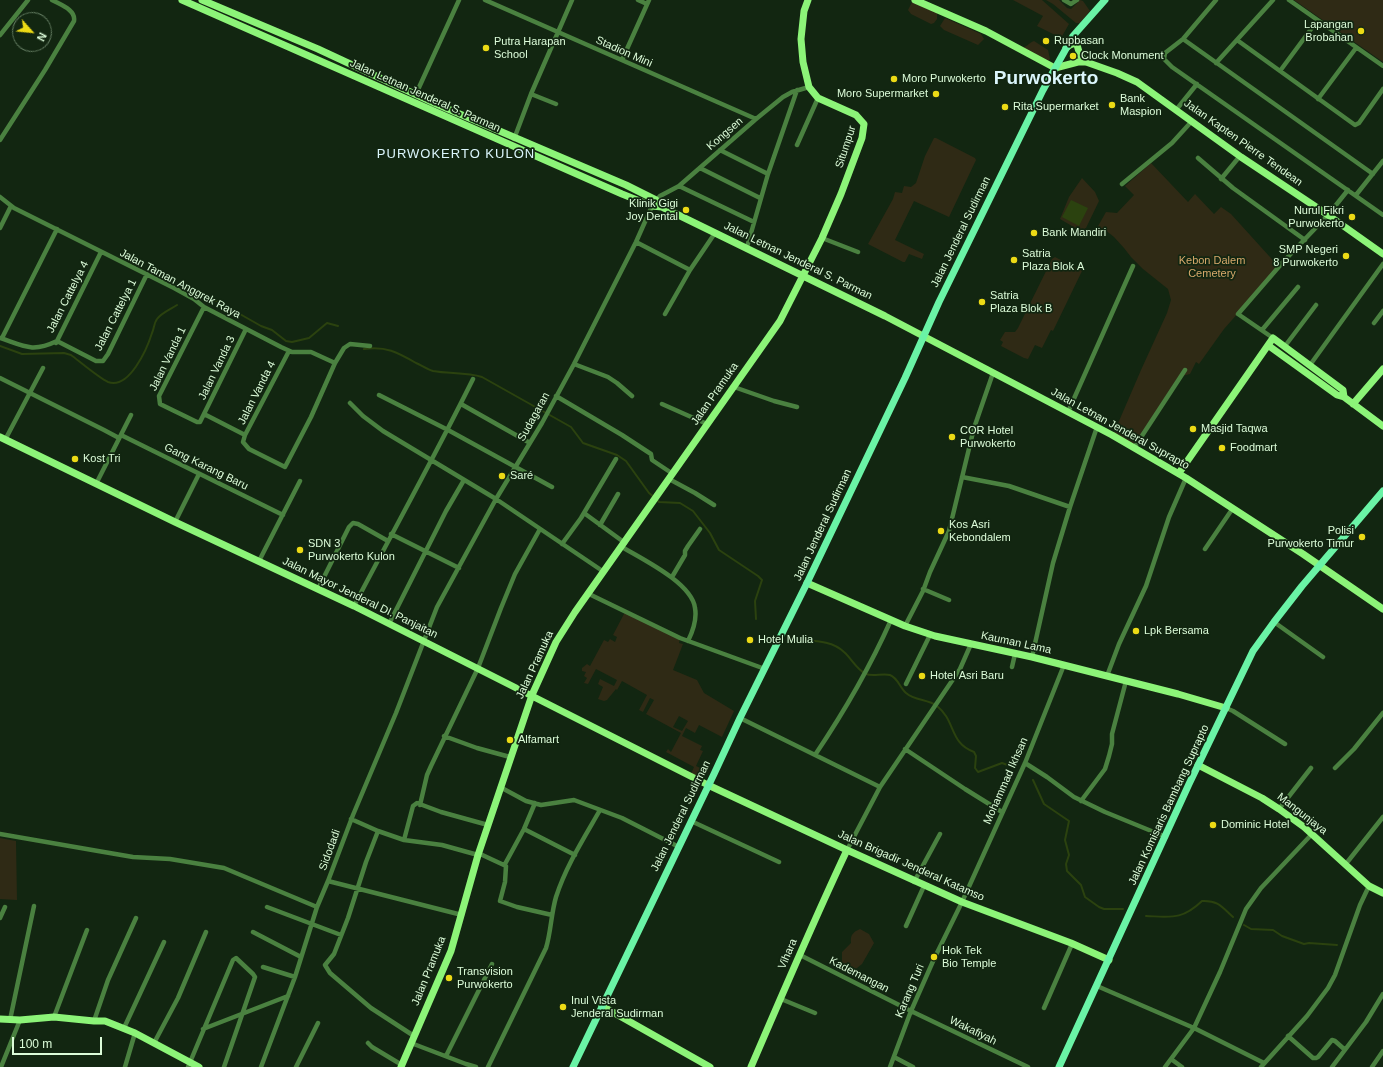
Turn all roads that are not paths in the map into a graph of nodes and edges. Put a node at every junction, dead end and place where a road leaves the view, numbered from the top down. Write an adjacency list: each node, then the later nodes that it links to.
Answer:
1 (28, 0): 22 (street)
2 (52, 0): 46 (street)
3 (182, 0): 20 (street, Jalan Letnan Jenderal S. Parman)
4 (202, 0): 18 (street, Jalan Letnan Jenderal S. Parman)
5 (458, 0): 37 (street)
6 (485, 0): 21 (street, Stadion Mini)
7 (572, 0): 21 (street)
8 (638, 0): 17 (street)
9 (808, 0): 34 (street, Situmpur)
10 (916, 0): 31 (street)
11 (1064, 0): 12 (street)
12 (1077, 0)
13 (1105, 0): 25 (main road, Jalan Jenderal Sudirman)
14 (1216, 0): 23 (street)
15 (1273, 0): 24 (street)
16 (1289, 0): 19 (street)
17 (648, 2): 27 (street)
18 (237, 14): 20 (street); 37 (street, Jalan Letnan Jenderal S. Parman)
19 (1317, 21): 26 (street); 32 (street)
20 (233, 22): 48 (street, Jalan Letnan Jenderal S. Parman)
21 (557, 32): 27 (street, Stadion Mini); 38 (street)
22 (0, 35)
23 (1183, 39): 29 (street); 33 (street)
24 (1237, 40): 29 (street); 32 (street)
25 (1066, 48): 28 (street); 31 (main road, Jalan Jenderal Sudirman)
26 (1356, 48): 30 (street); 40 (street)
27 (622, 60): 43 (street, Stadion Mini)
28 (1086, 62): 31 (street); 42 (street, Jalan Kapten Pierre Tendean)
29 (1216, 63): 56 (street)
30 (1383, 66)
31 (1055, 68): 93 (main road, Jalan Jenderal Sudirman)
32 (1280, 72): 40 (street)
33 (1197, 84): 42 (street); 61 (street)
34 (809, 87): 36 (street, Kongsen); 39 (street, Situmpur)
35 (1383, 89): 40 (street)
36 (797, 90): 43 (street, Kongsen); 55 (street)
37 (418, 91): 45 (street, Jalan Letnan Jenderal S. Parman)
38 (530, 94): 41 (street); 45 (street)
39 (818, 98): 47 (street); 73 (street, Situmpur)
40 (1318, 99)
41 (556, 104)
42 (1176, 110): 44 (street, Jalan Kapten Pierre Tendean)
43 (756, 119): 49 (street, Kongsen)
44 (1192, 121): 50 (street, Jalan Kapten Pierre Tendean); 59 (street)
45 (514, 137): 48 (street); 54 (street, Jalan Letnan Jenderal S. Parman)
46 (0, 140)
47 (797, 145)
48 (511, 146): 57 (street, Jalan Letnan Jenderal S. Parman)
49 (720, 150): 53 (street, Kongsen); 55 (street)
50 (1240, 156): 58 (street); 67 (street, Jalan Kapten Pierre Tendean)
51 (1198, 158): 58 (street)
52 (1383, 161): 56 (street)
53 (700, 168): 60 (street, Kongsen); 64 (street)
54 (591, 170): 57 (street); 65 (street, Jalan Letnan Jenderal S. Parman)
55 (768, 174): 64 (street)
56 (1373, 174): 62 (street)
57 (587, 179): 65 (street, Jalan Letnan Jenderal S. Parman)
58 (1221, 179): 74 (street)
59 (1122, 184)
60 (679, 186): 65 (street, Kongsen); 69 (street)
61 (1348, 190): 62 (street); 67 (street)
62 (1356, 195): 68 (street)
63 (0, 197): 66 (street, Jalan Taman Anggrek Raya)
64 (760, 198): 69 (street)
65 (654, 203): 72 (street, Jalan Letnan Jenderal S. Parman); 75 (street, Sudagaran)
66 (11, 206): 70 (street); 71 (street, Jalan Taman Anggrek Raya)
67 (1328, 215): 74 (street); 79 (street, Jalan Kapten Pierre Tendean)
68 (1383, 215)
69 (754, 222): 76 (street)
70 (0, 228)
71 (57, 229): 77 (street, Jalan Taman Anggrek Raya); 94 (street)
72 (715, 233): 76 (street, Jalan Letnan Jenderal S. Parman); 82 (street)
73 (822, 238): 78 (street); 84 (street, Situmpur)
74 (1305, 240): 92 (street)
75 (636, 242): 82 (street); 102 (street, Sudagaran)
76 (747, 247): 84 (street, Jalan Letnan Jenderal S. Parman)
77 (101, 252): 83 (street, Jalan Taman Anggrek Raya); 96 (street, Jalan Cattelya 4)
78 (858, 252)
79 (1383, 254)
80 (1383, 264): 103 (street)
81 (1133, 266): 121 (street)
82 (690, 270): 89 (street)
83 (147, 274): 87 (street, Jalan Taman Anggrek Raya); 96 (street, Jalan Cattelya 1)
84 (804, 276): 93 (street, Jalan Letnan Jenderal S. Parman); 110 (street, Jalan Pramuka)
85 (1298, 287): 92 (street)
86 (1316, 305): 99 (street)
87 (204, 307): 91 (street, Jalan Taman Anggrek Raya); 124 (street, Jalan Vanda 1)
88 (1383, 311): 90 (street)
89 (665, 314)
90 (1374, 323)
91 (246, 329): 100 (street, Jalan Taman Anggrek Raya); 122 (street, Jalan Vanda 3)
92 (1262, 330): 95 (street)
93 (923, 337): 107 (street, Jalan Letnan Jenderal Suprapto); 169 (main road, Jalan Jenderal Sudirman)
94 (1, 338): 96 (street, Jalan Cattelya 4)
95 (1274, 338): 98 (street); 99 (street)
96 (56, 343)
97 (370, 346): 101 (street)
98 (1269, 346): 115 (street); 138 (street)
99 (1285, 346): 103 (street)
100 (289, 350): 101 (street, Jalan Taman Anggrek Raya); 129 (street, Jalan Vanda 4)
101 (335, 363): 129 (street, Jalan Vanda 4)
102 (574, 364): 113 (street, Sudagaran); 114 (street)
103 (1310, 365): 115 (street)
104 (43, 368): 111 (street)
105 (1383, 369): 119 (street)
106 (1186, 370): 133 (street)
107 (993, 372): 121 (street, Jalan Letnan Jenderal Suprapto); 140 (street)
108 (0, 378): 111 (street)
109 (473, 379): 117 (street)
110 (734, 388): 120 (street); 125 (street, Jalan Pramuka)
111 (30, 393): 130 (street); 131 (street)
112 (379, 395): 128 (street)
113 (556, 396): 132 (street, Sudagaran); 139 (street)
114 (632, 396)
115 (1344, 397): 119 (street)
116 (350, 403): 134 (street)
117 (461, 404): 128 (street); 132 (street)
118 (662, 404): 125 (street)
119 (1353, 404): 126 (street)
120 (798, 407)
121 (1068, 412): 127 (street, Jalan Letnan Jenderal Suprapto)
122 (204, 414): 124 (street, Jalan Vanda 3); 129 (street, Jalan Vanda 3)
123 (131, 415): 130 (street)
124 (197, 422)
125 (708, 424): 139 (street, Jalan Pramuka)
126 (1383, 426)
127 (1097, 427): 133 (street, Jalan Letnan Jenderal Suprapto); 150 (street)
128 (448, 430): 134 (street); 136 (street)
129 (245, 435)
130 (120, 437): 137 (street, Gang Karang Baru); 144 (street)
131 (2, 438): 144 (street, Jalan Mayor Jenderal DI. Panjaitan)
132 (530, 443): 136 (street, Sudagaran)
133 (1134, 448): 138 (street, Jalan Letnan Jenderal Suprapto)
134 (431, 459): 142 (street); 158 (street)
135 (616, 459): 152 (street)
136 (516, 468): 145 (street); 148 (street, Sudagaran)
137 (200, 474): 153 (street, Gang Karang Baru); 154 (street)
138 (1179, 474): 141 (street, Jalan Letnan Jenderal Suprapto)
139 (671, 476): 149 (street); 161 (street, Jalan Pramuka)
140 (962, 477): 150 (street); 171 (street)
141 (1186, 478): 151 (street, Jalan Letnan Jenderal Suprapto); 191 (street)
142 (464, 480): 148 (street); 163 (street)
143 (300, 481): 153 (street)
144 (96, 484): 154 (street, Jalan Mayor Jenderal DI. Panjaitan)
145 (552, 487)
146 (1383, 491): 165 (main road, Jalan Komisaris Bambang Suprapto)
147 (618, 494): 155 (street)
148 (496, 499): 156 (street); 166 (street, Sudagaran)
149 (714, 505)
150 (1070, 507): 185 (street)
151 (1232, 508): 162 (street); 165 (street, Jalan Letnan Jenderal Suprapto)
152 (584, 513): 155 (street); 160 (street)
153 (282, 515): 164 (street)
154 (175, 522): 164 (street, Jalan Mayor Jenderal DI. Panjaitan)
155 (600, 524): 161 (street)
156 (540, 529): 160 (street); 189 (street)
157 (700, 529): 168 (street)
158 (391, 534): 159 (street); 163 (street)
159 (388, 540): 170 (street); 174 (street)
160 (562, 544): 167 (street)
161 (624, 545): 167 (street, Jalan Pramuka); 168 (street)
162 (1205, 549)
163 (426, 551): 166 (street); 178 (street)
164 (259, 561): 170 (street, Jalan Mayor Jenderal DI. Panjaitan)
165 (1319, 565): 175 (street, Jalan Letnan Jenderal Suprapto); 177 (main road, Jalan Komisaris Bambang Suprapto)
166 (458, 568): 181 (street, Sudagaran)
167 (604, 572): 172 (street, Jalan Pramuka)
168 (672, 577): 182 (street)
169 (807, 583): 176 (street, Kauman Lama); 190 (main road, Jalan Jenderal Sudirman)
170 (318, 589): 174 (street, Jalan Mayor Jenderal DI. Panjaitan)
171 (923, 589): 173 (street); 179 (street)
172 (589, 594): 182 (street); 194 (street, Jalan Pramuka)
173 (949, 600)
174 (354, 606): 178 (street, Jalan Mayor Jenderal DI. Panjaitan)
175 (1383, 609)
176 (891, 620): 179 (street, Kauman Lama); 201 (street)
177 (1274, 622): 186 (street); 195 (main road, Jalan Komisaris Bambang Suprapto)
178 (389, 624): 181 (street, Jalan Mayor Jenderal DI. Panjaitan)
179 (905, 626): 180 (street, Kauman Lama)
180 (930, 635): 183 (street, Kauman Lama); 193 (street)
181 (423, 641): 189 (street, Jalan Mayor Jenderal DI. Panjaitan); 217 (street, Sidodadi)
182 (688, 641): 190 (street)
183 (971, 644): 184 (street, Kauman Lama); 200 (street)
184 (1015, 654): 185 (street, Kauman Lama); 188 (street)
185 (1032, 657): 187 (street, Kauman Lama)
186 (1322, 657)
187 (1064, 665): 191 (street, Kauman Lama); 203 (street, Mohammad Ikhsan)
188 (1012, 666)
189 (478, 668): 194 (street, Jalan Mayor Jenderal DI. Panjaitan); 198 (street)
190 (765, 669): 197 (main road, Jalan Jenderal Sudirman)
191 (1107, 676): 192 (street, Kauman Lama)
192 (1126, 681): 195 (street, Kauman Lama); 210 (street)
193 (906, 684)
194 (532, 695): 202 (street, Jalan Pramuka); 207 (street, Jalan Mayor Jenderal DI. Panjaitan)
195 (1226, 708): 199 (street); 204 (main road, Jalan Komisaris Bambang Suprapto)
196 (1383, 713): 206 (street)
197 (740, 718): 201 (street); 207 (main road, Jalan Jenderal Sudirman)
198 (444, 736): 202 (street); 212 (street)
199 (1286, 744)
200 (905, 749): 209 (street); 215 (street)
201 (815, 755): 209 (street)
202 (510, 757): 208 (street, Jalan Pramuka)
203 (1025, 763): 210 (street); 215 (street, Mohammad Ikhsan)
204 (1198, 765): 213 (street, Mangunjaya); 225 (main road, Jalan Komisaris Bambang Suprapto)
205 (1311, 768): 213 (street)
206 (1335, 768)
207 (708, 785): 218 (main road, Jalan Jenderal Sudirman); 228 (street, Jalan Brigadir Jenderal Katamso)
208 (500, 787): 211 (street); 219 (street, Jalan Pramuka)
209 (880, 787): 228 (street)
210 (1081, 801): 225 (street)
211 (535, 803): 214 (street); 220 (street)
212 (420, 804): 219 (street); 226 (street)
213 (1279, 809): 224 (street, Mangunjaya)
214 (600, 810): 227 (street); 230 (street)
215 (1002, 812): 240 (street, Mohammad Ikhsan)
216 (1383, 817): 233 (street)
217 (351, 820): 221 (street); 234 (street, Sidodadi)
218 (691, 822): 227 (main road, Jalan Jenderal Sudirman); 231 (street)
219 (488, 825): 229 (street, Jalan Pramuka)
220 (524, 829): 230 (street); 232 (street)
221 (378, 831): 226 (street); 238 (street)
222 (0, 834): 244 (street)
223 (940, 834): 235 (street)
224 (1312, 834): 233 (street, Mangunjaya); 279 (street)
225 (1166, 837): 259 (main road, Jalan Komisaris Bambang Suprapto)
226 (404, 840): 229 (street)
227 (679, 847): 267 (main road, Jalan Jenderal Sudirman)
228 (847, 850): 235 (street, Jalan Brigadir Jenderal Katamso); 257 (street, Vihara)
229 (478, 854): 232 (street); 245 (street, Jalan Pramuka)
230 (575, 855): 246 (street)
231 (779, 862)
232 (505, 864): 246 (street)
233 (1346, 865): 237 (street, Mangunjaya)
234 (328, 882): 238 (street); 244 (street, Sidodadi)
235 (914, 882): 236 (street, Jalan Brigadir Jenderal Katamso)
236 (924, 886): 240 (street, Jalan Brigadir Jenderal Katamso); 250 (street)
237 (1369, 886): 239 (street, Mangunjaya); 282 (street)
238 (357, 889): 245 (street); 254 (street)
239 (1383, 893)
240 (962, 902): 256 (street, Jalan Brigadir Jenderal Katamso); 269 (street, Karang Turi)
241 (5, 906): 247 (street)
242 (34, 906): 274 (street)
243 (267, 907): 249 (street)
244 (317, 908): 249 (street, Sidodadi)
245 (462, 915): 283 (street, Jalan Pramuka)
246 (552, 915): 302 (street)
247 (0, 918)
248 (136, 918): 276 (street)
249 (311, 924): 254 (street); 258 (street, Sidodadi)
250 (906, 926)
251 (87, 930): 272 (street)
252 (206, 932): 284 (street)
253 (253, 932): 258 (street)
254 (341, 935): 283 (street)
255 (164, 942): 278 (street)
256 (1072, 944): 259 (street, Jalan Brigadir Jenderal Katamso); 268 (street)
257 (800, 955): 266 (street, Vihara); 269 (street, Kademangan)
258 (301, 957): 262 (street, Sidodadi)
259 (1109, 960): 263 (main road, Jalan Komisaris Bambang Suprapto)
260 (492, 964): 288 (street)
261 (263, 967): 262 (street)
262 (295, 977): 265 (street, Sidodadi)
263 (1097, 986): 279 (street); 309 (main road, Jalan Komisaris Bambang Suprapto)
264 (1383, 994): 286 (street)
265 (288, 996): 271 (street); 299 (street, Sidodadi)
266 (780, 999): 270 (street); 305 (street, Vihara)
267 (602, 1006): 303 (main road, Jalan Jenderal Sudirman); 304 (street)
268 (1044, 1008)
269 (911, 1011): 289 (street, Karang Turi); 308 (street, Wakafiyah)
270 (815, 1012)
271 (242, 1013): 280 (street); 280 (street); 298 (street)
272 (54, 1017): 275 (street); 276 (street)
273 (0, 1019): 274 (street)
274 (10, 1020): 275 (street)
275 (20, 1020): 295 (street)
276 (94, 1021): 278 (street)
277 (318, 1022): 300 (street)
278 (124, 1028): 281 (street)
279 (1194, 1028): 290 (street); 292 (street)
280 (203, 1029): 291 (street)
281 (135, 1033): 284 (street); 296 (street)
282 (1288, 1036): 286 (street); 292 (street)
283 (412, 1039): 288 (street); 293 (street, Jalan Pramuka)
284 (154, 1043): 291 (street)
285 (368, 1043): 293 (street)
286 (1344, 1049): 294 (street)
287 (1383, 1051): 312 (street)
288 (446, 1056): 301 (street)
289 (894, 1057): 306 (street, Karang Turi); 307 (street)
290 (1171, 1059): 310 (street); 311 (street)
291 (189, 1065): 297 (street)
292 (1262, 1065)
293 (401, 1066)
294 (1335, 1066)
295 (1, 1067)
296 (125, 1067)
297 (199, 1067)
298 (224, 1067)
299 (261, 1067)
300 (296, 1067)
301 (476, 1067)
302 (488, 1067)
303 (573, 1067)
304 (710, 1067)
305 (751, 1067)
306 (890, 1067)
307 (913, 1067)
308 (1028, 1067)
309 (1060, 1067)
310 (1165, 1067)
311 (1182, 1067)
312 (1372, 1067)

